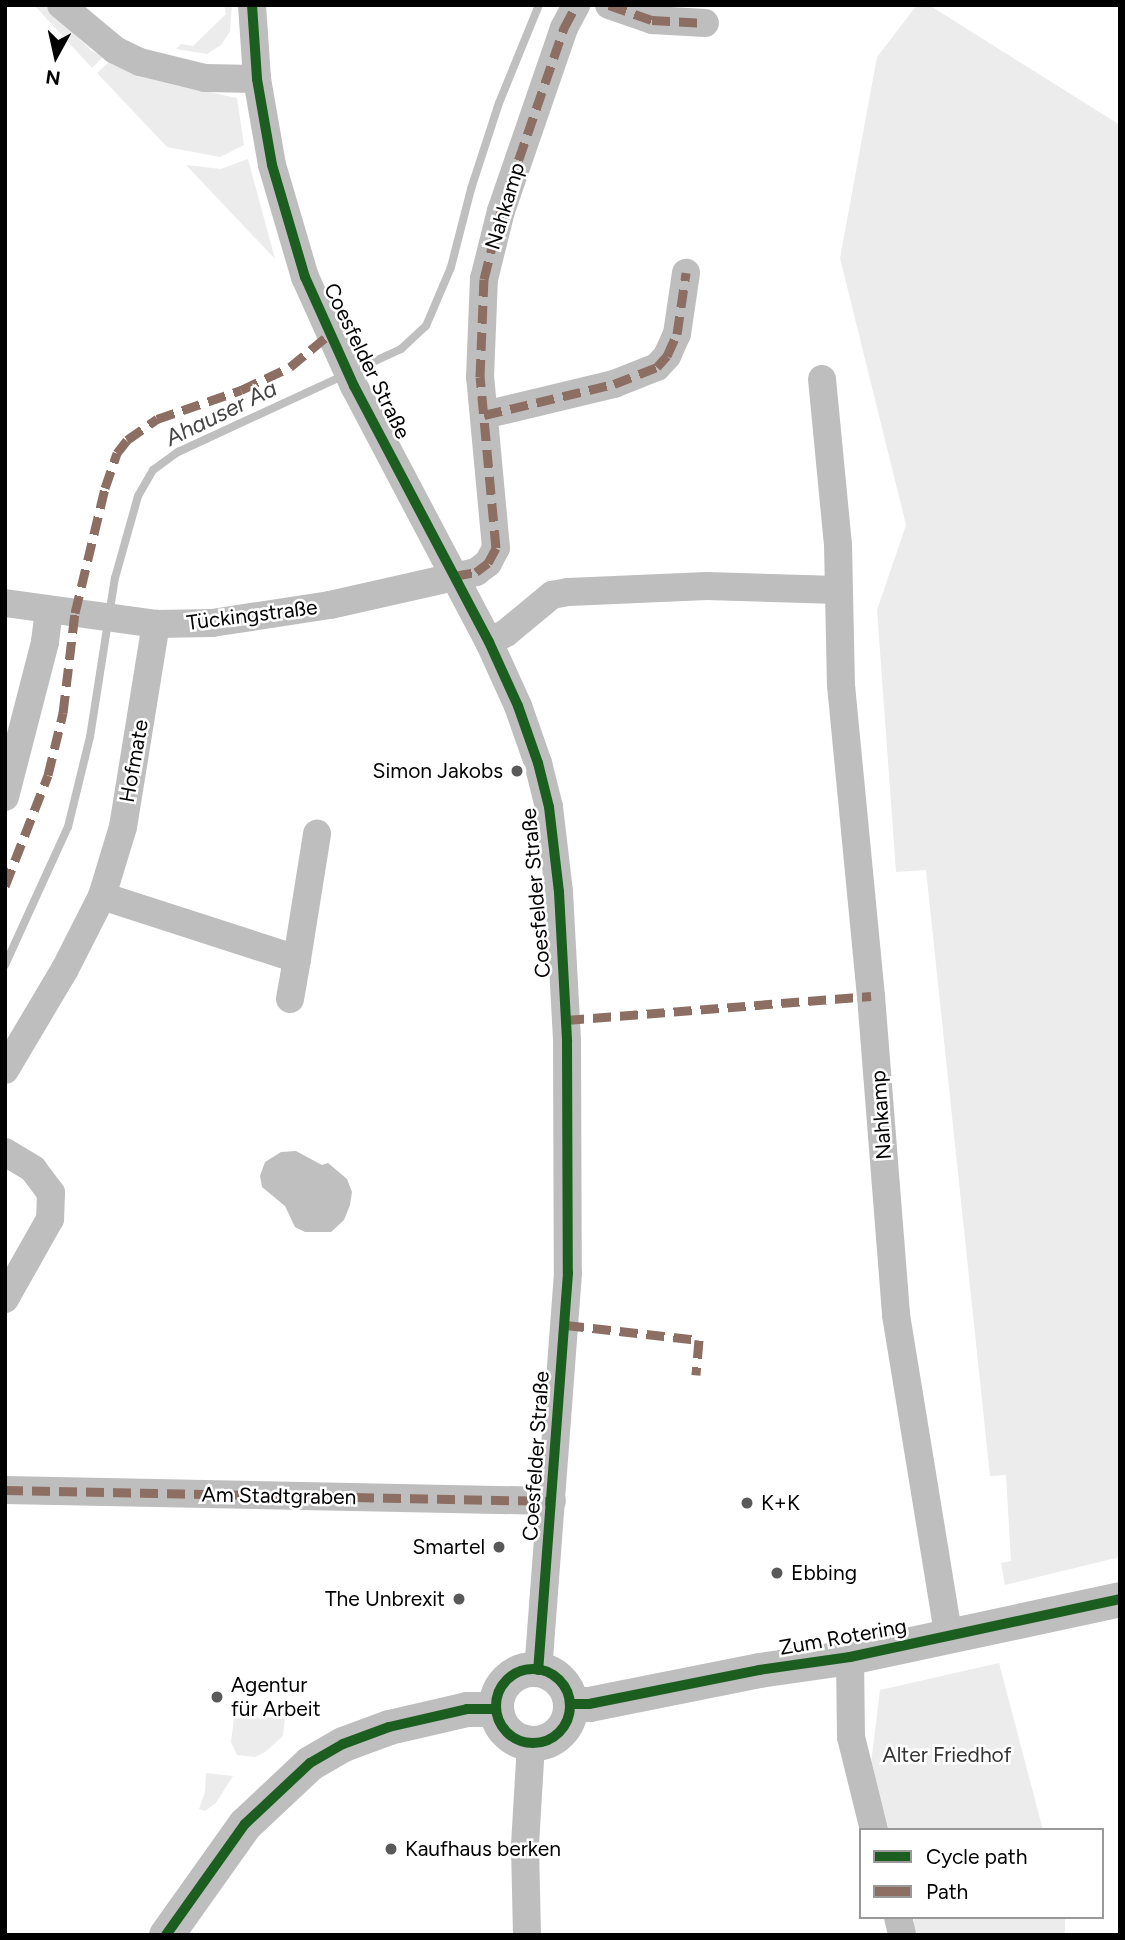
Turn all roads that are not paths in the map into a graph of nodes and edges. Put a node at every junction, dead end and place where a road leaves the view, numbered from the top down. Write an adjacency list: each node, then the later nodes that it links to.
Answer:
1 (61, 5): 6 (street)
2 (252, 5): 6 (street, Coesfelder Straße)
3 (576, 5): 9 (street, Nahkamp)
4 (609, 5): 5 (street)
5 (705, 23)
6 (257, 79): 10 (street, Coesfelder Straße)
7 (686, 273): 9 (street)
8 (822, 379): 11 (street, Nahkamp)
9 (484, 415): 10 (street, Nahkamp)
10 (454, 576): 14 (street, Tückingstraße); 15 (street, Coesfelder Straße)
11 (838, 590): 15 (street); 27 (street, Nahkamp)
12 (5, 603): 13 (street, Tückingstraße)
13 (49, 610): 14 (street, Tückingstraße); 16 (street)
14 (144, 623): 18 (street, Hofmate)
15 (489, 642): 25 (street, Coesfelder Straße)
16 (5, 797)
17 (317, 834): 19 (street)
18 (102, 896): 19 (street); 21 (street, Hofmate)
19 (297, 958): 20 (street)
20 (290, 999)
21 (5, 1070)
22 (5, 1152): 23 (street)
23 (5, 1299)
24 (5, 1490): 25 (street, Am Stadtgraben)
25 (552, 1501): 29 (street, Coesfelder Straße)
26 (1120, 1599): 27 (street, Zum Rotering)
27 (949, 1637): 28 (street, Zum Rotering)
28 (850, 1657): 30 (street, Zum Rotering); 33 (street)
29 (538, 1670): 30 (street); 31 (street)
30 (571, 1704): 32 (street)
31 (496, 1709): 32 (street); 34 (street)
32 (531, 1743): 35 (street)
33 (874, 1828)
34 (166, 1935)
35 (527, 1935)

